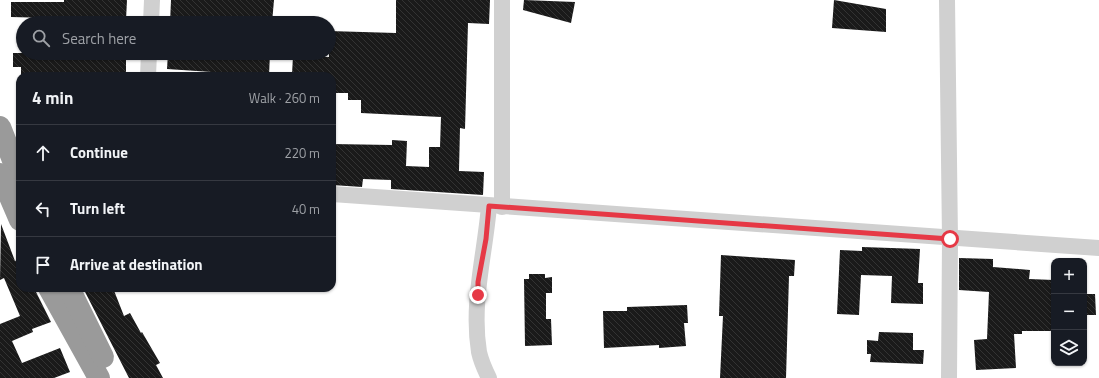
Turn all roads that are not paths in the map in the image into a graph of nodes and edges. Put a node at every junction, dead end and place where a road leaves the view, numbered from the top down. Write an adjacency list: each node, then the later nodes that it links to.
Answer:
1 (152, 0): 4 (street)
2 (502, 0): 11 (street)
3 (947, 0): 13 (street)
4 (151, 16)
5 (149, 60): 6 (street)
6 (148, 72)
7 (0, 127): 8 (highway)
8 (16, 168)
9 (0, 174): 12 (highway)
10 (336, 194): 11 (street)
11 (496, 206): 13 (street); 19 (street)
12 (16, 211)
13 (950, 239): 14 (street); 20 (street)
14 (1099, 248)
15 (51, 292): 17 (highway)
16 (71, 292): 18 (highway)
17 (99, 378)
18 (113, 378)
19 (489, 378)
20 (949, 378)

